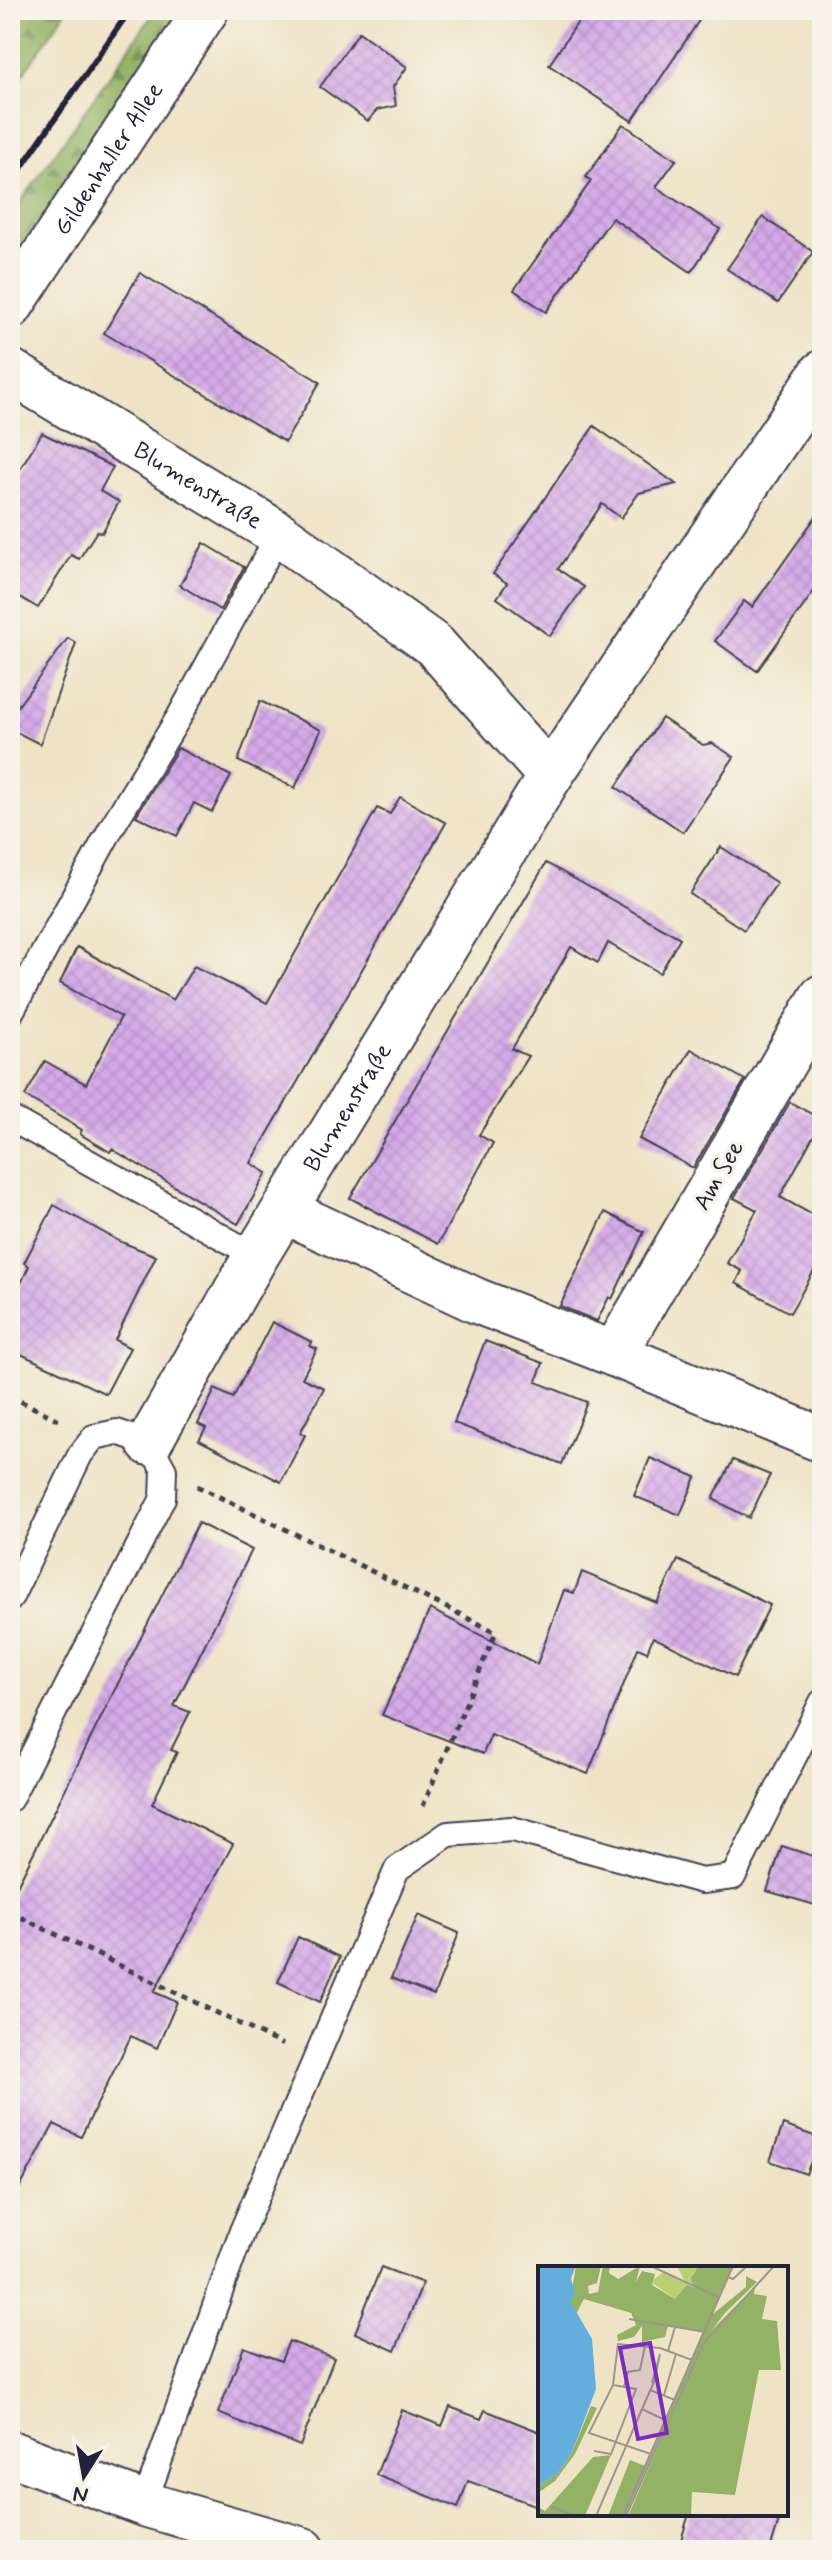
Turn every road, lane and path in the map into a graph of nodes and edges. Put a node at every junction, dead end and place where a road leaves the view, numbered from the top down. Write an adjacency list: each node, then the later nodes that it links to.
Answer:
1 (206, 10): 2 (street, Gildenhaller Allee)
2 (10, 307)
3 (10, 371): 5 (street, Blumenstraße)
4 (822, 373): 6 (street, Blumenstraße)
5 (279, 534): 6 (street, Blumenstraße); 8 (lane)
6 (550, 776): 10 (street, Blumenstraße)
7 (822, 997): 12 (street, Am See)
8 (10, 1014)
9 (10, 1118): 11 (lane)
10 (285, 1211): 11 (street, Blumenstraße); 12 (street)
11 (256, 1256): 16 (street, Blumenstraße)
12 (614, 1354): 15 (street)
13 (10, 1396): 14 (path)
14 (94, 1437): 16 (lane); 17 (lane)
15 (822, 1440)
16 (156, 1456): 19 (lane, Blumenstraße); 20 (path)
17 (10, 1599)
18 (822, 1702): 20 (lane)
19 (10, 1799)
20 (397, 1869): 22 (lane)
21 (10, 1912): 22 (path)
22 (315, 2061): 24 (lane)
23 (10, 2453): 24 (street)
24 (144, 2504): 25 (street)
25 (303, 2550)

